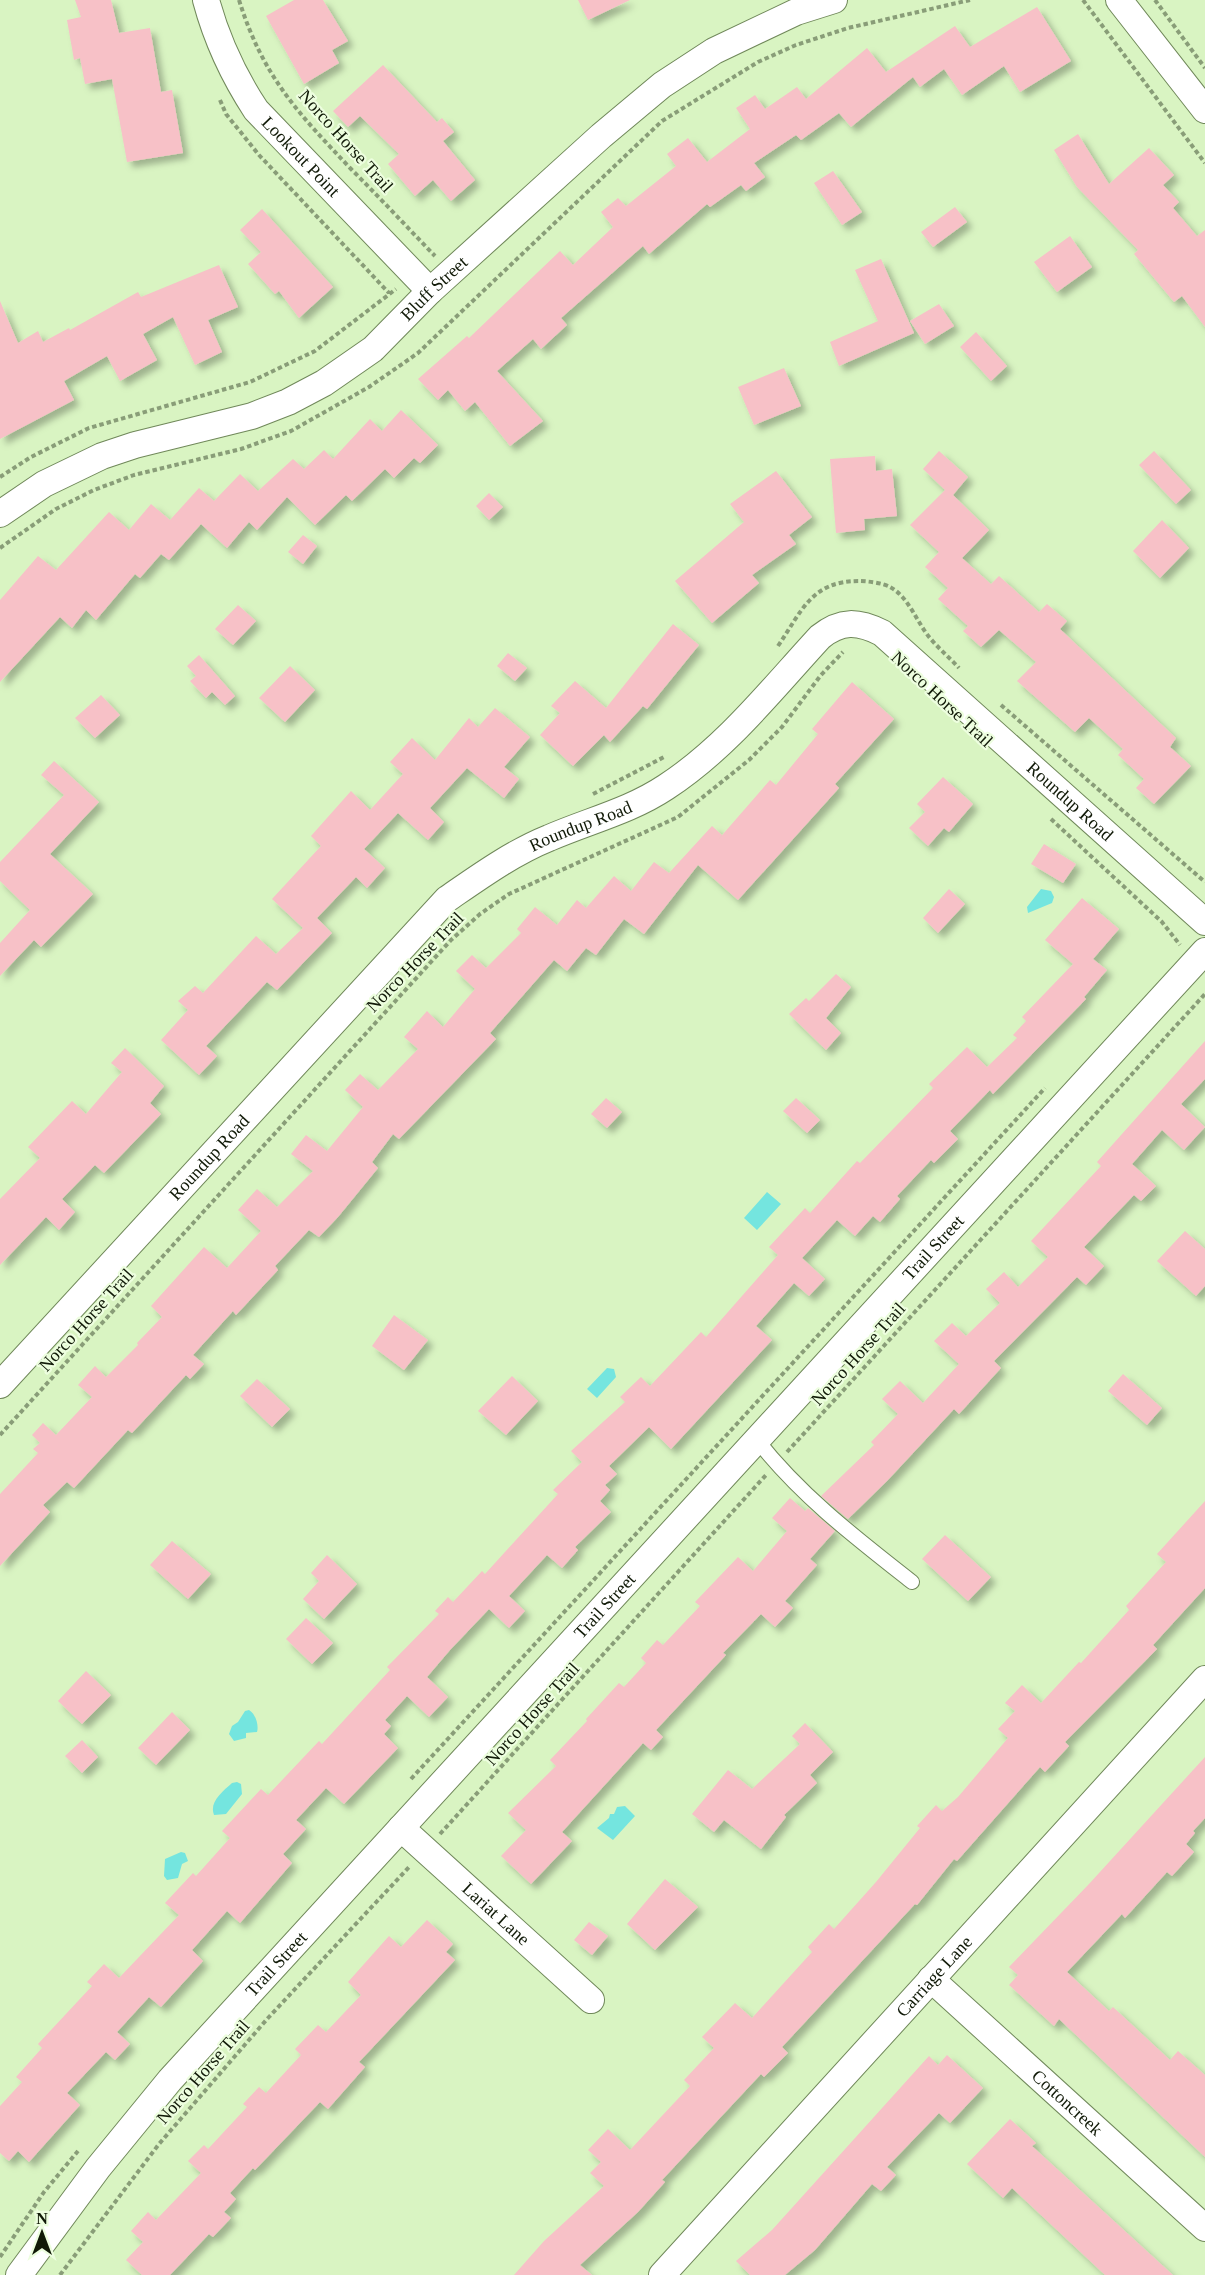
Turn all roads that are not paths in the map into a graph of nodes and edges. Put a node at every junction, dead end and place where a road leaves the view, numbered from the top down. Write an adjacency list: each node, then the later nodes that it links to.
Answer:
1 (206, 0): 5 (street, Lookout Point)
2 (834, 0): 5 (street, Bluff Street)
3 (1119, 0): 4 (street)
4 (1205, 110)
5 (430, 291): 6 (street, Bluff Street)
6 (0, 514)
7 (1205, 922): 9 (street, Roundup Road)
8 (1201, 956): 10 (street, Trail Street)
9 (0, 1385)
10 (757, 1440): 11 (lane); 13 (street, Trail Street)
11 (912, 1582)
12 (1205, 1679): 14 (street, Carriage Lane)
13 (401, 1828): 15 (street, Lariat Lane); 17 (street, Trail Street)
14 (931, 1979): 16 (street, Cottoncreek); 18 (street, Carriage Lane)
15 (591, 2000)
16 (1205, 2228)
17 (20, 2275)
18 (662, 2275)

